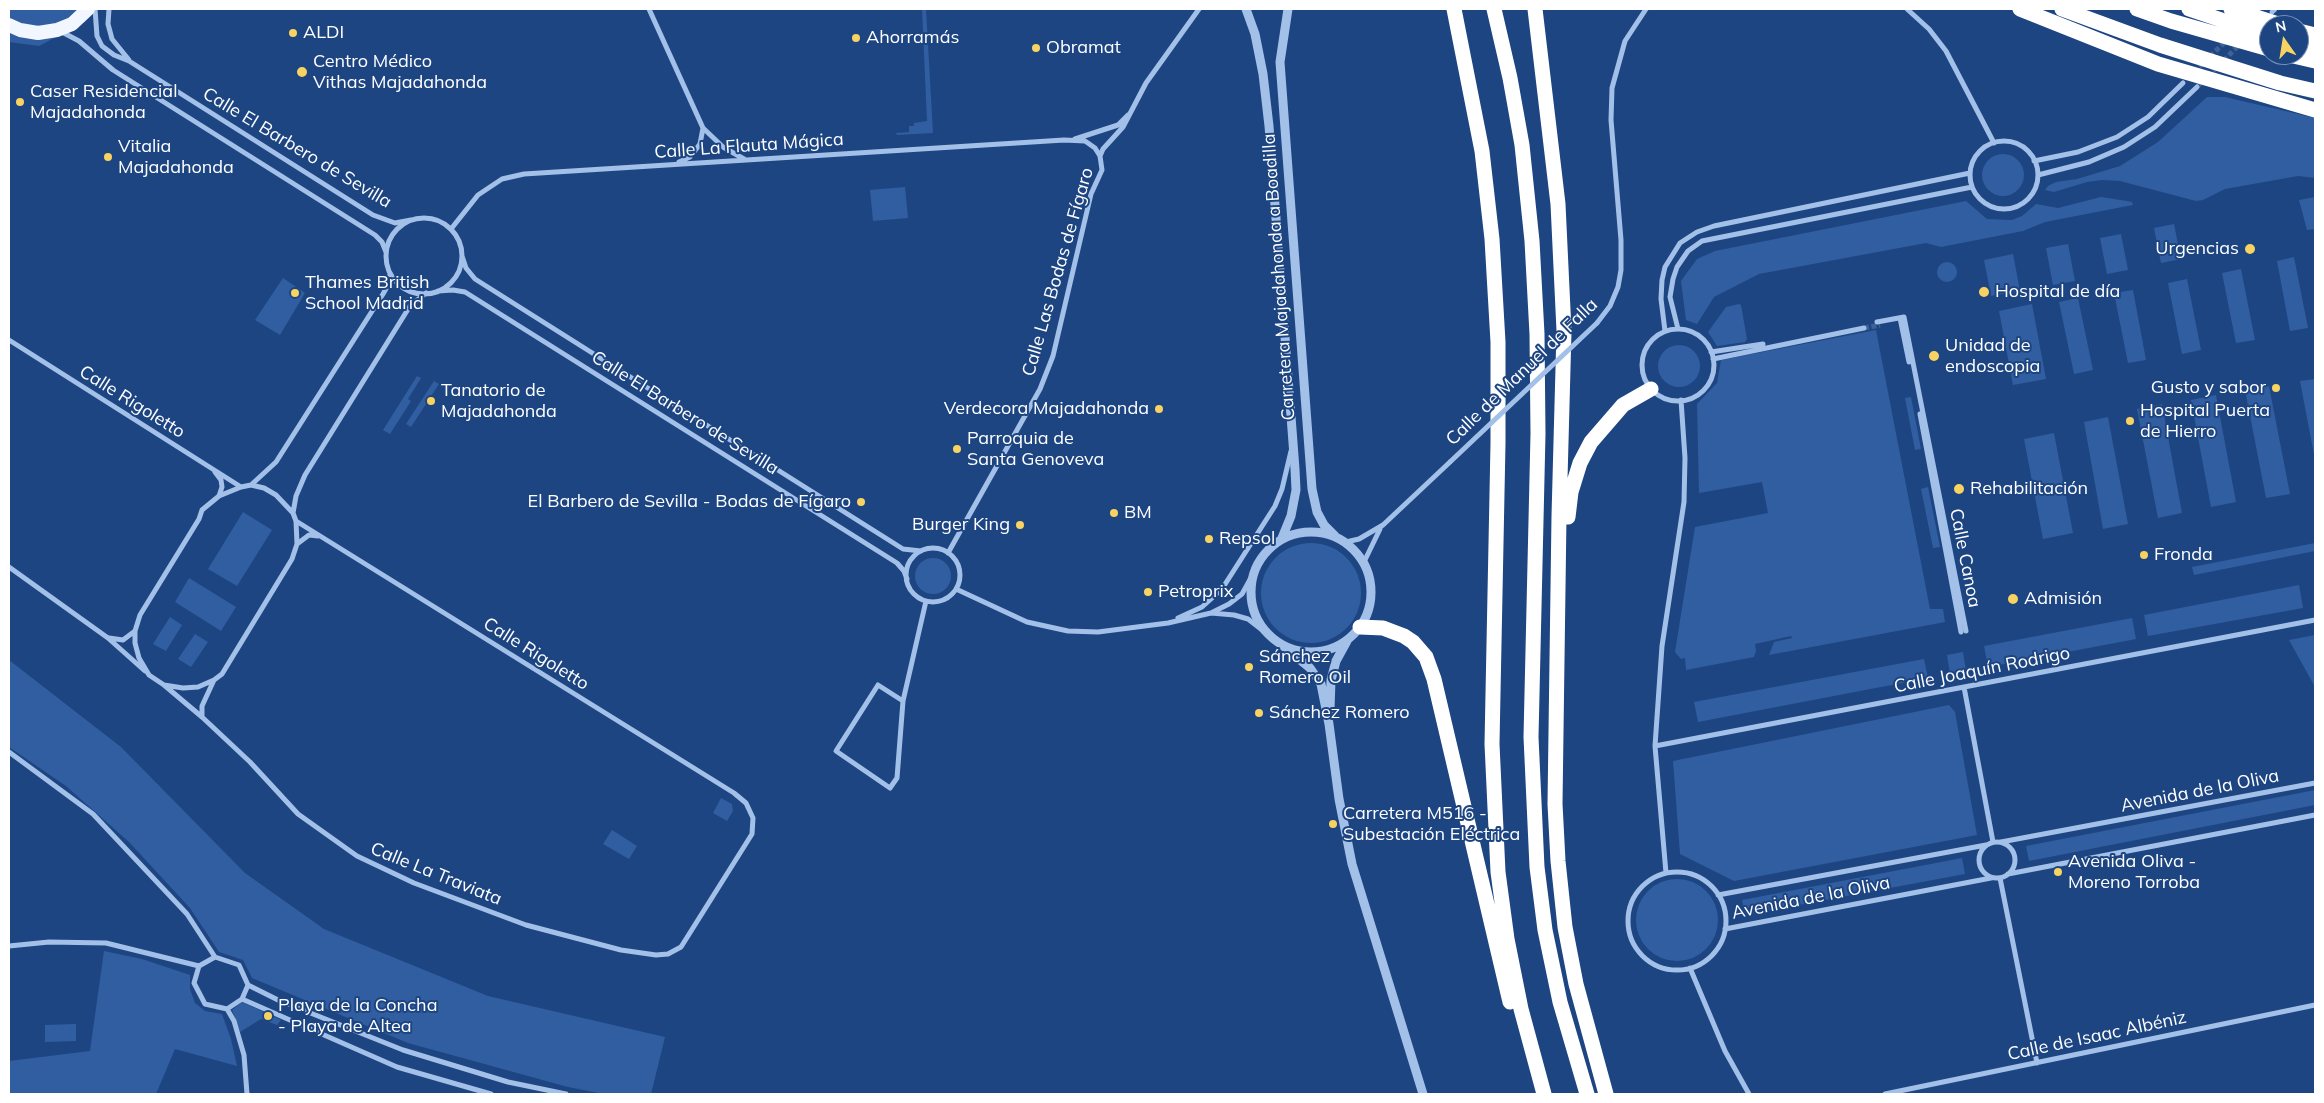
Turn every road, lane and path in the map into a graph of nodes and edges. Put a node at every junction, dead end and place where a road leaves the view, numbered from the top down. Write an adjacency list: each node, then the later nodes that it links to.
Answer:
1 (88, 9): 20 (highway)
2 (95, 9): 23 (street, Calle El Barbero de Sevilla)
3 (109, 9): 23 (street)
4 (649, 9): 29 (street)
5 (1199, 9): 28 (street, Calle Las Bodas de Fígaro)
6 (1246, 9): 54 (street, Carretera Majadahonda a Boadilla)
7 (1288, 9): 63 (street, Carretera Majadahonda a Boadilla)
8 (1454, 9): 121 (highway)
9 (1494, 9): 122 (highway)
10 (1535, 9): 85 (highway)
11 (1646, 9): 61 (street, Calle de Manuel de Falla, bridge)
12 (1907, 9): 31 (street)
13 (2020, 9): 27 (highway)
14 (2062, 9): 26 (highway)
15 (2137, 9): 22 (highway)
16 (2189, 9): 21 (highway)
17 (2231, 9): 18 (highway)
18 (2259, 18)
19 (9, 26): 20 (highway)
20 (57, 30): 41 (street, Calle El Barbero de Sevilla)
21 (2259, 33)
22 (2259, 46)
23 (129, 61): 39 (street, Calle El Barbero de Sevilla)
24 (2183, 83): 34 (street)
25 (2197, 87): 37 (street)
26 (2315, 91)
27 (2315, 110)
28 (1129, 114): 30 (street, Calle Las Bodas de Fígaro); 32 (street, Calle Las Bodas de Fígaro)
29 (704, 128): 33 (street); 35 (street)
30 (1072, 139): 32 (street, Calle Las Bodas de Fígaro); 33 (street, Calle La Flauta Mágica)
31 (1994, 143): 34 (street); 36 (street)
32 (1100, 156): 68 (street, Calle Las Bodas de Fígaro)
33 (744, 159): 35 (street, Calle La Flauta Mágica)
34 (2034, 161): 37 (street)
35 (674, 164): 40 (street, Calle La Flauta Mágica)
36 (1970, 172): 38 (street); 48 (street)
37 (2038, 174): 38 (street)
38 (1972, 187): 47 (street)
39 (410, 220): 40 (street); 41 (street)
40 (450, 229): 42 (street)
41 (386, 252): 43 (street)
42 (462, 256): 44 (street); 67 (street, Calle El Barbero de Sevilla)
43 (390, 274): 45 (street); 56 (street)
44 (438, 291): 45 (street); 72 (street, Calle El Barbero de Sevilla)
45 (426, 293): 59 (street)
46 (1879, 324): 80 (street, Calle Canoa)
47 (1678, 329): 48 (street); 50 (street)
48 (1665, 331): 52 (street)
49 (9, 340): 55 (street, Calle Rigoletto)
50 (1711, 352): 51 (street); 51 (street)
51 (1713, 359): 53 (street)
52 (1651, 388): 53 (street); 85 (highway)
53 (1681, 400): 93 (street)
54 (1293, 442): 64 (street, Carretera Majadahonda a Boadilla); 77 (street)
55 (213, 469): 57 (street, Calle Rigoletto); 58 (street)
56 (251, 485): 57 (street); 59 (street)
57 (241, 487): 58 (street)
58 (219, 496): 79 (street)
59 (293, 513): 60 (street)
60 (296, 521): 62 (street, Calle Rigoletto); 66 (street)
61 (1383, 525): 65 (street, Calle de Manuel de Falla); 69 (street, Calle de Manuel de Falla)
62 (320, 536): 66 (street); 107 (street, Calle Rigoletto)
63 (1335, 536): 64 (street); 65 (street)
64 (1282, 538): 71 (street)
65 (1346, 542): 69 (street)
66 (297, 544): 87 (street)
67 (921, 551): 68 (street); 72 (street)
68 (948, 553): 73 (street)
69 (1364, 562): 78 (street)
70 (9, 567): 82 (street)
71 (1252, 576): 75 (street); 81 (street)
72 (907, 579): 74 (street)
73 (956, 589): 74 (street); 77 (street)
74 (926, 601): 90 (street)
75 (1211, 614): 77 (street); 81 (street)
76 (2315, 620): 89 (street, Calle Joaquín Rodrigo)
77 (1168, 623)
78 (1360, 627): 83 (street); 120 (highway)
79 (135, 631): 82 (street); 86 (street)
80 (1963, 632)
81 (1266, 633): 84 (street)
82 (108, 638): 86 (street)
83 (1347, 640): 84 (street); 92 (street)
84 (1282, 645): 92 (street)
85 (1558, 653): 123 (highway)
86 (149, 675): 88 (street, Calle La Traviata)
87 (214, 680): 88 (street); 91 (street)
88 (164, 685): 91 (street, Calle La Traviata)
89 (1964, 687): 93 (street, Calle Joaquín Rodrigo); 97 (street)
90 (903, 701): 90 (street)
91 (202, 717): 107 (street, Calle La Traviata)
92 (1330, 724): 119 (street)
93 (1654, 746): 100 (street)
94 (9, 752): 108 (street)
95 (2315, 783): 98 (street, Avenida de la Oliva)
96 (2315, 815): 101 (street)
97 (1993, 842): 98 (street); 99 (street)
98 (2002, 842): 101 (street)
99 (1986, 845): 102 (street); 104 (street, Avenida de la Oliva)
100 (1666, 874): 104 (street); 110 (street)
101 (2008, 874): 103 (street)
102 (1991, 878): 103 (street); 105 (street, Avenida de la Oliva)
103 (2000, 878): 115 (street)
104 (1718, 895): 105 (street)
105 (1725, 929): 110 (street, Avenida de la Oliva)
106 (9, 946): 109 (street)
107 (668, 954)
108 (215, 957): 109 (street); 111 (street)
109 (199, 966): 114 (street)
110 (1690, 968): 124 (street)
111 (248, 985): 112 (street); 118 (street)
112 (242, 999): 114 (street); 117 (street)
113 (2315, 1005): 115 (street, Calle de Isaac Albéniz)
114 (228, 1009): 116 (street)
115 (2037, 1063): 125 (street, Calle de Isaac Albéniz)
116 (247, 1094)
117 (491, 1094)
118 (566, 1094)
119 (1423, 1094)
120 (1537, 1094)
121 (1544, 1094)
122 (1587, 1094)
123 (1606, 1094)
124 (1749, 1094)
125 (1885, 1094)

